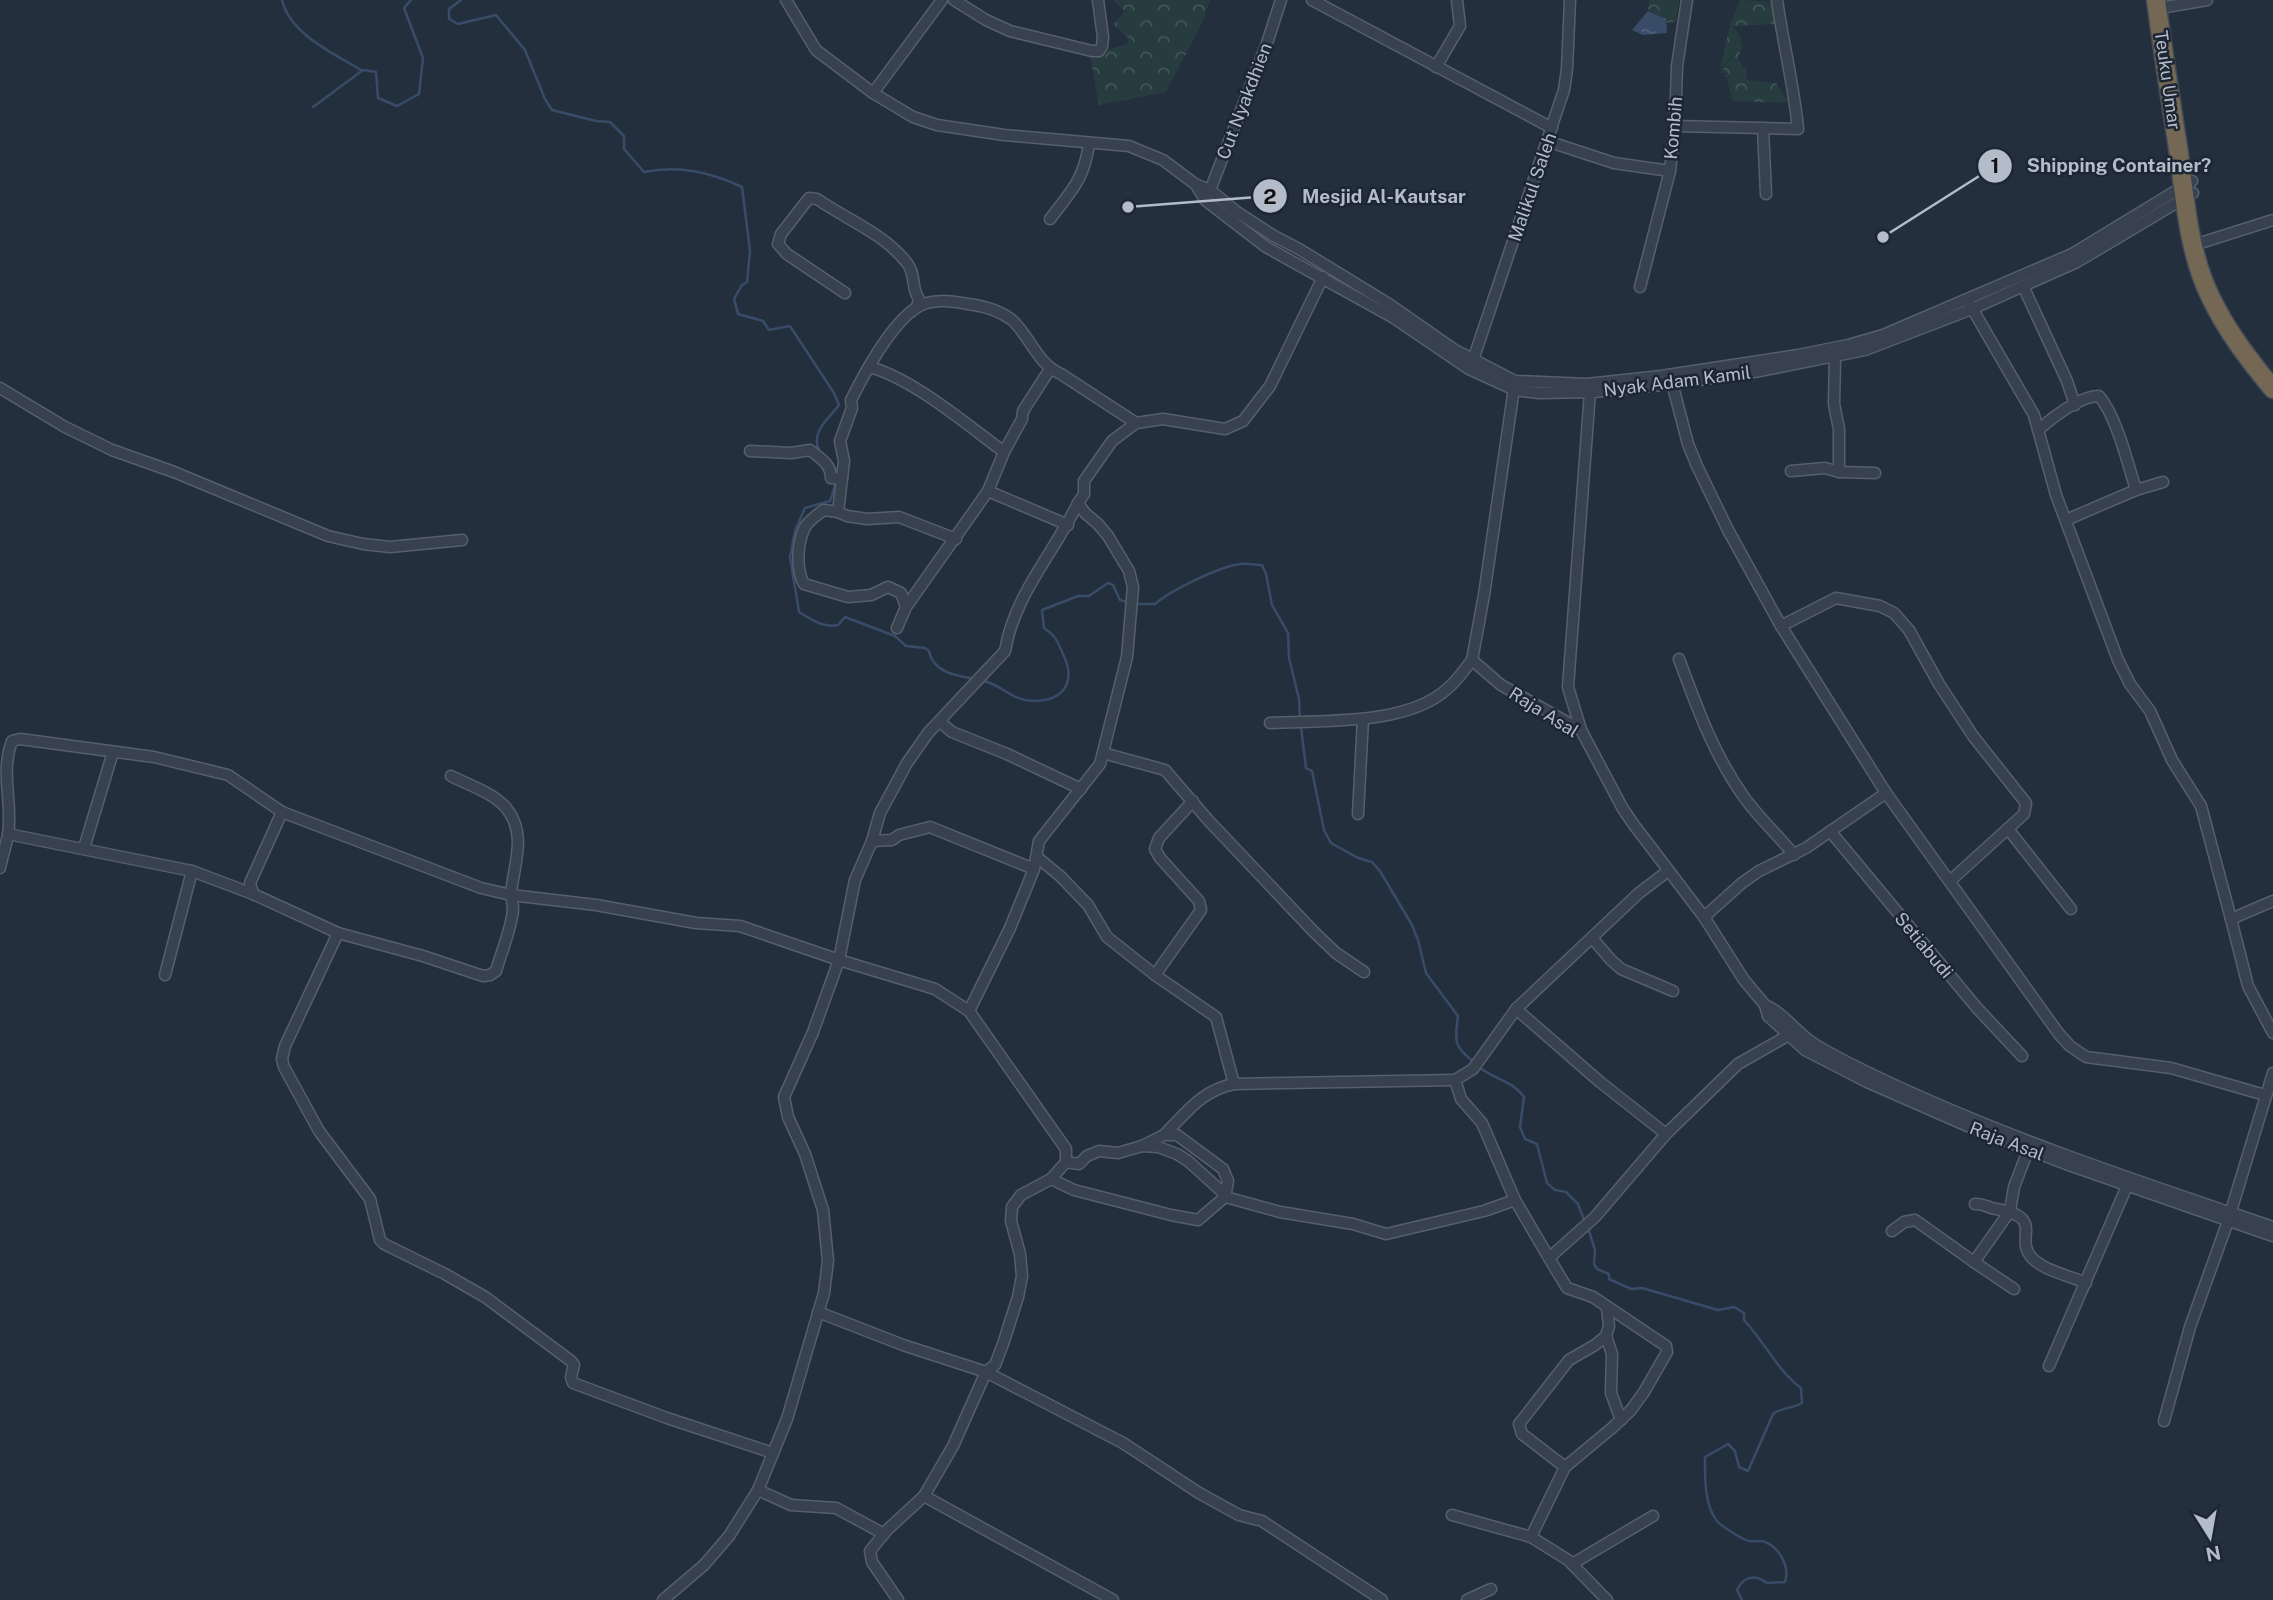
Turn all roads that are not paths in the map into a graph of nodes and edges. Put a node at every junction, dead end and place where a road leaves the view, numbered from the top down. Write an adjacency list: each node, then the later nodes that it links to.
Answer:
1 (942, 0): 14 (street)
2 (954, 0): 3 (street)
3 (1098, 0)
4 (1281, 0): 23 (street, Cut Nyakdhien)
5 (1312, 0): 13 (street)
6 (1457, 0): 13 (street)
7 (1570, 0): 16 (street, Malikul Saleh)
8 (1687, 0): 15 (street, Kombih)
9 (1777, 0): 17 (street)
10 (2207, 0): 12 (street)
11 (787, 1): 14 (street)
12 (2162, 2): 21 (highway)
13 (1436, 67): 16 (street)
14 (873, 93): 19 (street)
15 (1675, 126): 17 (street); 20 (street, Kombih)
16 (1552, 128): 18 (street, Malikul Saleh)
17 (1763, 128): 22 (street)
18 (1547, 141): 20 (street, Kombih); 34 (street, Malikul Saleh)
19 (1089, 144): 23 (street, Nyak Adam Kamil); 24 (street)
20 (1670, 172): 29 (street)
21 (2188, 190): 26 (highway); 26 (highway); 28 (street, Nyak Adam Kamil); 31 (street)
22 (1766, 194)
23 (1208, 195): 27 (street, Nyak Adam Kamil); 34 (street)
24 (1050, 219)
25 (2273, 220): 26 (street)
26 (2199, 243): 37 (highway); 42 (highway)
27 (1323, 277): 34 (street, Nyak Adam Kamil); 45 (street)
28 (2023, 286): 31 (street, Nyak Adam Kamil); 44 (street)
29 (1640, 288)
30 (845, 293): 32 (street)
31 (1970, 304): 33 (street, Nyak Adam Kamil); 38 (street); 46 (street)
32 (917, 307): 35 (street); 36 (street)
33 (1835, 357): 38 (street, Nyak Adam Kamil); 50 (street)
34 (1471, 365): 39 (street, Nyak Adam Kamil)
35 (870, 367): 48 (street); 52 (street)
36 (1050, 369): 45 (street); 48 (street)
37 (2273, 374)
38 (1671, 379): 41 (street); 43 (street, Nyak Adam Kamil); 63 (street)
39 (1515, 386): 41 (street, Nyak Adam Kamil); 66 (street)
40 (0, 388): 61 (street)
41 (1562, 388): 43 (street, Nyak Adam Kamil)
42 (2273, 389)
43 (1590, 392): 70 (street)
44 (2075, 405): 46 (street); 54 (street)
45 (1136, 423): 56 (street)
46 (2038, 430): 58 (street)
47 (750, 451): 52 (street)
48 (1004, 452): 55 (street)
49 (1791, 471): 50 (street)
50 (1839, 472): 51 (street)
51 (1875, 473)
52 (836, 478): 57 (street)
53 (2163, 482): 54 (street)
54 (2136, 490): 58 (street)
55 (988, 491): 59 (street); 60 (street)
56 (1078, 503): 59 (street); 72 (street)
57 (838, 512): 60 (street); 62 (street)
58 (2066, 520): 96 (street)
59 (1068, 526): 68 (street)
60 (956, 538): 62 (street)
61 (462, 540)
62 (906, 607): 64 (street)
63 (1781, 626): 75 (street); 79 (street)
64 (897, 628)
65 (1679, 659): 84 (street)
66 (1472, 660): 67 (street); 70 (street, Raja Asal)
67 (1363, 719): 69 (street); 78 (street)
68 (940, 722): 74 (street); 82 (street)
69 (1270, 723)
70 (1581, 730): 89 (street, Raja Asal)
71 (113, 752): 77 (street); 81 (street); 83 (street)
72 (1103, 753): 74 (street); 76 (street)
73 (451, 776): 92 (street)
74 (1081, 789): 85 (street)
75 (1886, 793): 80 (street); 90 (street)
76 (1193, 801): 100 (street); 102 (street)
77 (282, 812): 91 (street); 92 (street)
78 (1358, 814)
79 (2008, 829): 90 (street); 94 (street)
80 (1830, 831): 84 (street); 109 (street, Setiabudi)
81 (8, 834): 83 (street); 86 (street)
82 (872, 841): 87 (street); 99 (street)
83 (84, 848): 88 (street)
84 (1794, 855): 95 (street)
85 (1037, 857): 87 (street); 102 (street)
86 (0, 868)
87 (1034, 869): 106 (street)
88 (192, 871): 91 (street); 101 (street)
89 (1668, 871): 95 (street, Raja Asal); 98 (street)
90 (1950, 881): 113 (street)
91 (253, 894): 97 (street)
92 (511, 895): 97 (street); 99 (street)
93 (2273, 901): 96 (street)
94 (2071, 909)
95 (1704, 917): 104 (street, Raja Asal)
96 (2231, 919): 107 (street)
97 (338, 933): 140 (street)
98 (1592, 938): 103 (street); 105 (street)
99 (839, 960): 106 (street); 134 (street)
100 (1364, 972)
101 (165, 975)
102 (1155, 975): 112 (street)
103 (1673, 991)
104 (1765, 1005): 108 (street, Raja Asal); 117 (street, Raja Asal)
105 (1516, 1009): 111 (street); 114 (street)
106 (969, 1011): 118 (street)
107 (2273, 1033)
108 (1787, 1036): 114 (street); 117 (street, Raja Asal)
109 (2022, 1056)
110 (2273, 1073): 113 (street)
111 (1455, 1080): 112 (street); 122 (street)
112 (1234, 1084): 115 (street)
113 (2266, 1095): 125 (street)
114 (1666, 1134): 129 (street)
115 (1164, 1135): 116 (street); 121 (street)
116 (1142, 1146): 118 (street); 121 (street)
117 (2030, 1146): 120 (street, Raja Asal); 124 (street); 125 (street, Raja Asal)
118 (1066, 1162): 119 (street)
119 (1051, 1179): 121 (street); 137 (street)
120 (2127, 1186): 125 (street, Raja Asal); 131 (street)
121 (1225, 1197): 122 (street)
122 (1515, 1200): 129 (street)
123 (1975, 1204): 124 (street)
124 (2010, 1211): 130 (street); 131 (street)
125 (2229, 1217): 126 (street, Raja Asal); 128 (street, Raja Asal); 139 (street)
126 (2273, 1227)
127 (1892, 1231): 130 (street)
128 (2273, 1236)
129 (1549, 1258): 133 (street)
130 (1973, 1262): 132 (street)
131 (2086, 1283): 136 (street)
132 (2014, 1289)
133 (1607, 1308): 135 (street); 138 (street)
134 (818, 1312): 137 (street); 140 (street)
135 (1606, 1336): 138 (street); 141 (street)
136 (2049, 1366)
137 (986, 1372): 143 (street); 153 (street)
138 (1621, 1420): 141 (street)
139 (2164, 1421)
140 (773, 1453): 142 (street)
141 (1564, 1467): 147 (street)
142 (758, 1490): 146 (street); 150 (street)
143 (924, 1496): 146 (street); 152 (street)
144 (1452, 1515): 147 (street)
145 (1653, 1516): 148 (street)
146 (884, 1534): 151 (street)
147 (1531, 1537): 148 (street)
148 (1572, 1564): 155 (street)
149 (1488, 1594): 154 (street)
150 (663, 1600)
151 (898, 1600)
152 (1113, 1600)
153 (1382, 1600)
154 (1467, 1600)
155 (1607, 1600)

